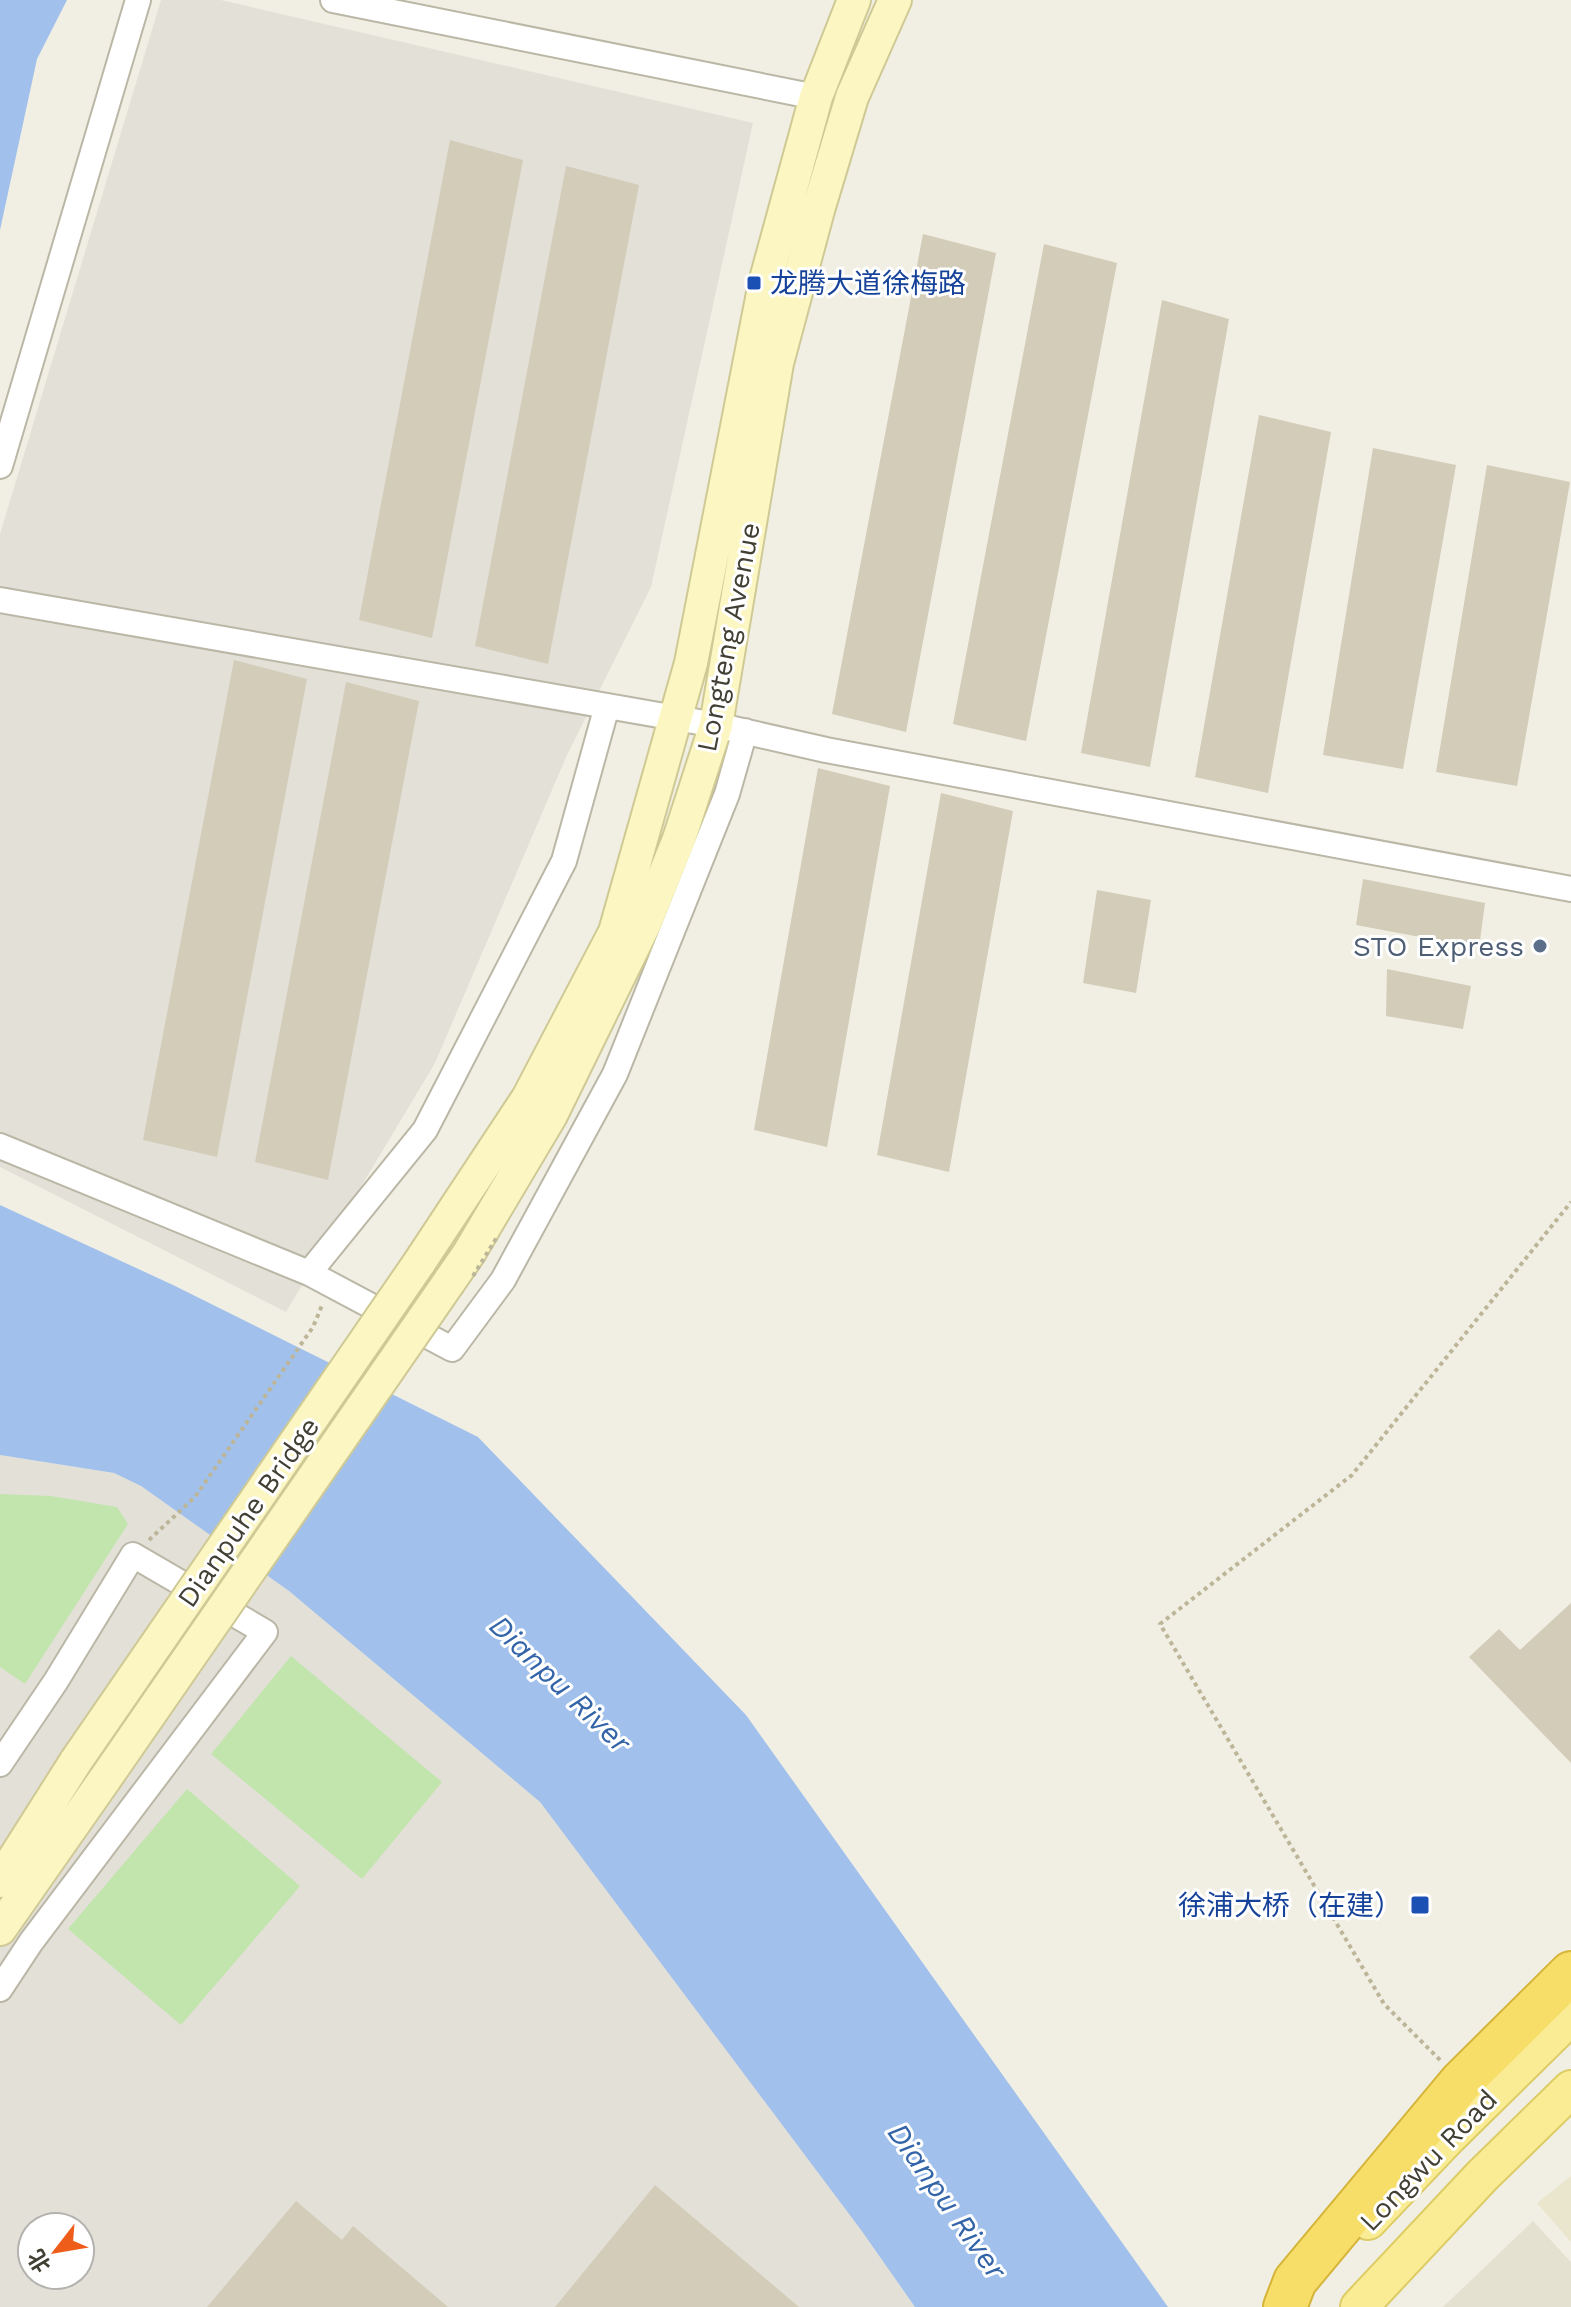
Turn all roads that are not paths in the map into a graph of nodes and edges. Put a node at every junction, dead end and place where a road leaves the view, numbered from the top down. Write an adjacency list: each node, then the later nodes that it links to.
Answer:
1 (138, 0): 6 (street)
2 (333, 0): 5 (street)
3 (854, 0): 5 (main road, Longteng Avenue)
4 (895, 0): 10 (main road, Longteng Avenue)
5 (816, 97): 9 (main road, Longteng Avenue)
6 (0, 466)
7 (0, 600): 8 (street)
8 (607, 706): 9 (street); 14 (street)
9 (676, 718): 10 (street); 13 (main road, Longteng Avenue)
10 (730, 728): 11 (street); 14 (street); 15 (main road, Longteng Avenue)
11 (1571, 889)
12 (0, 1146): 14 (street)
13 (419, 1263): 17 (main road, Dianpuhe Bridge, bridge)
14 (309, 1273)
15 (449, 1282): 18 (main road, Dianpuhe Bridge, bridge)
16 (0, 1764): 20 (street)
17 (0, 1881)
18 (0, 1929)
19 (1571, 1973): 23 (highway)
20 (0, 1989)
21 (1571, 2016): 23 (main road, Longwu Road)
22 (1571, 2089): 25 (main road, Longwu Road)
23 (1436, 2131): 24 (highway)
24 (1286, 2307)
25 (1359, 2307)

